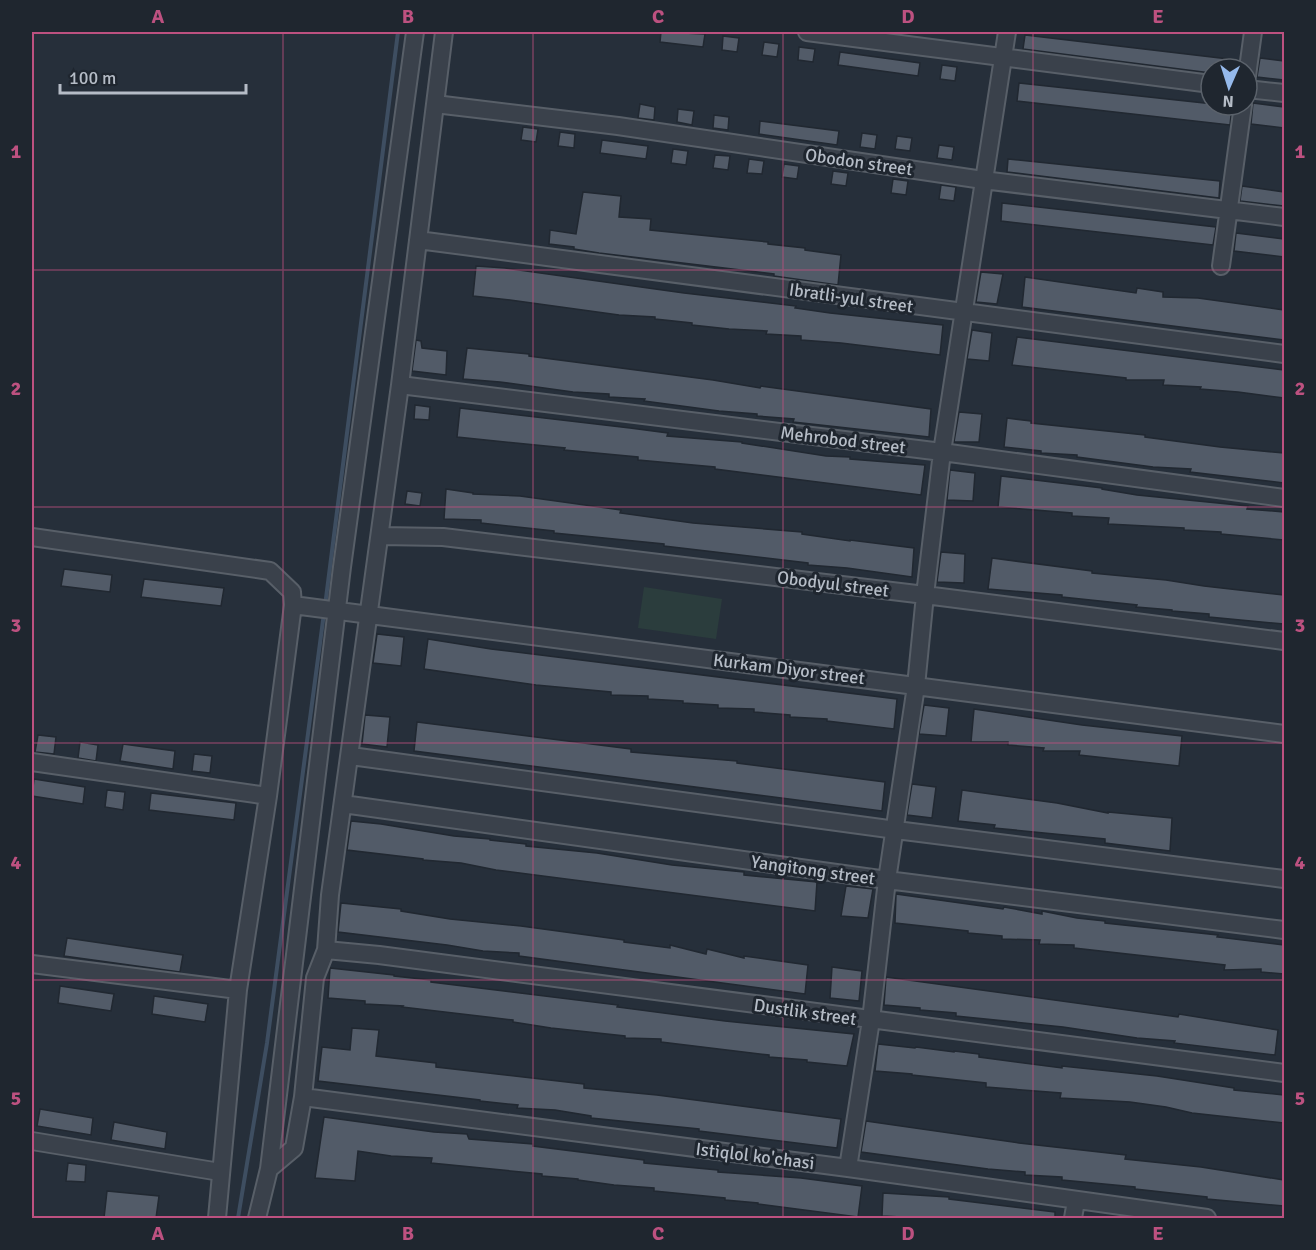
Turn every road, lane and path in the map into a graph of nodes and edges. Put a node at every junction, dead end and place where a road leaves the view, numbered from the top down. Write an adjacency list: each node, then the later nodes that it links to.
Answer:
1 (415, 32): 27 (street)
2 (444, 32): 11 (street)
3 (807, 32): 7 (street)
4 (1007, 32): 7 (street)
5 (1253, 32): 6 (street)
6 (1250, 57)
7 (1003, 58): 8 (street); 13 (street)
8 (1199, 82)
9 (1259, 90): 10 (street)
10 (1284, 93)
11 (435, 104): 13 (street, Obodon street); 16 (street)
12 (1241, 117): 14 (street)
13 (983, 180): 14 (street, Obodon street); 18 (street)
14 (1229, 209): 15 (street, Obodon street); 17 (street)
15 (1284, 217)
16 (418, 240): 18 (street, Ibratli-yul street); 20 (street)
17 (1221, 266)
18 (963, 313): 19 (street, Ibratli-yul street); 21 (street)
19 (1284, 354)
20 (400, 385): 21 (street, Mehrobod street); 23 (street)
21 (942, 452): 22 (street, Mehrobod street); 25 (street)
22 (1284, 498)
23 (380, 536): 25 (street, Obodyul street); 28 (street)
24 (32, 537): 26 (street)
25 (925, 595): 29 (street, Obodyul street); 30 (street)
26 (293, 605): 27 (street, Kurkam Diyor street); 34 (street)
27 (336, 610): 28 (street, Kurkam Diyor street); 48 (street)
28 (369, 614): 30 (street, Kurkam Diyor street); 32 (street)
29 (1284, 641)
30 (916, 686): 31 (street, Kurkam Diyor street); 36 (street)
31 (1284, 734)
32 (351, 756): 35 (street); 36 (street)
33 (32, 762): 34 (street)
34 (268, 796): 42 (street)
35 (343, 804): 38 (street, Yangitong street); 40 (street)
36 (896, 830): 37 (street); 38 (street)
37 (1284, 879)
38 (887, 880): 39 (street, Yangitong street); 43 (street)
39 (1284, 930)
40 (326, 950): 43 (street, Dustlik street); 45 (street)
41 (32, 964): 42 (street)
42 (238, 990): 49 (street)
43 (871, 1020): 44 (street, Dustlik street); 47 (street)
44 (1284, 1073)
45 (303, 1097): 47 (street, Istiqlol ko'chasi); 48 (street)
46 (32, 1141): 49 (street)
47 (848, 1168): 50 (street, Istiqlol ko'chasi)
48 (269, 1169): 52 (street)
49 (220, 1172): 51 (street)
50 (1076, 1201): 53 (street); 54 (street, Istiqlol ko'chasi)
51 (218, 1218)
52 (257, 1218)
53 (1073, 1218)
54 (1207, 1218)

